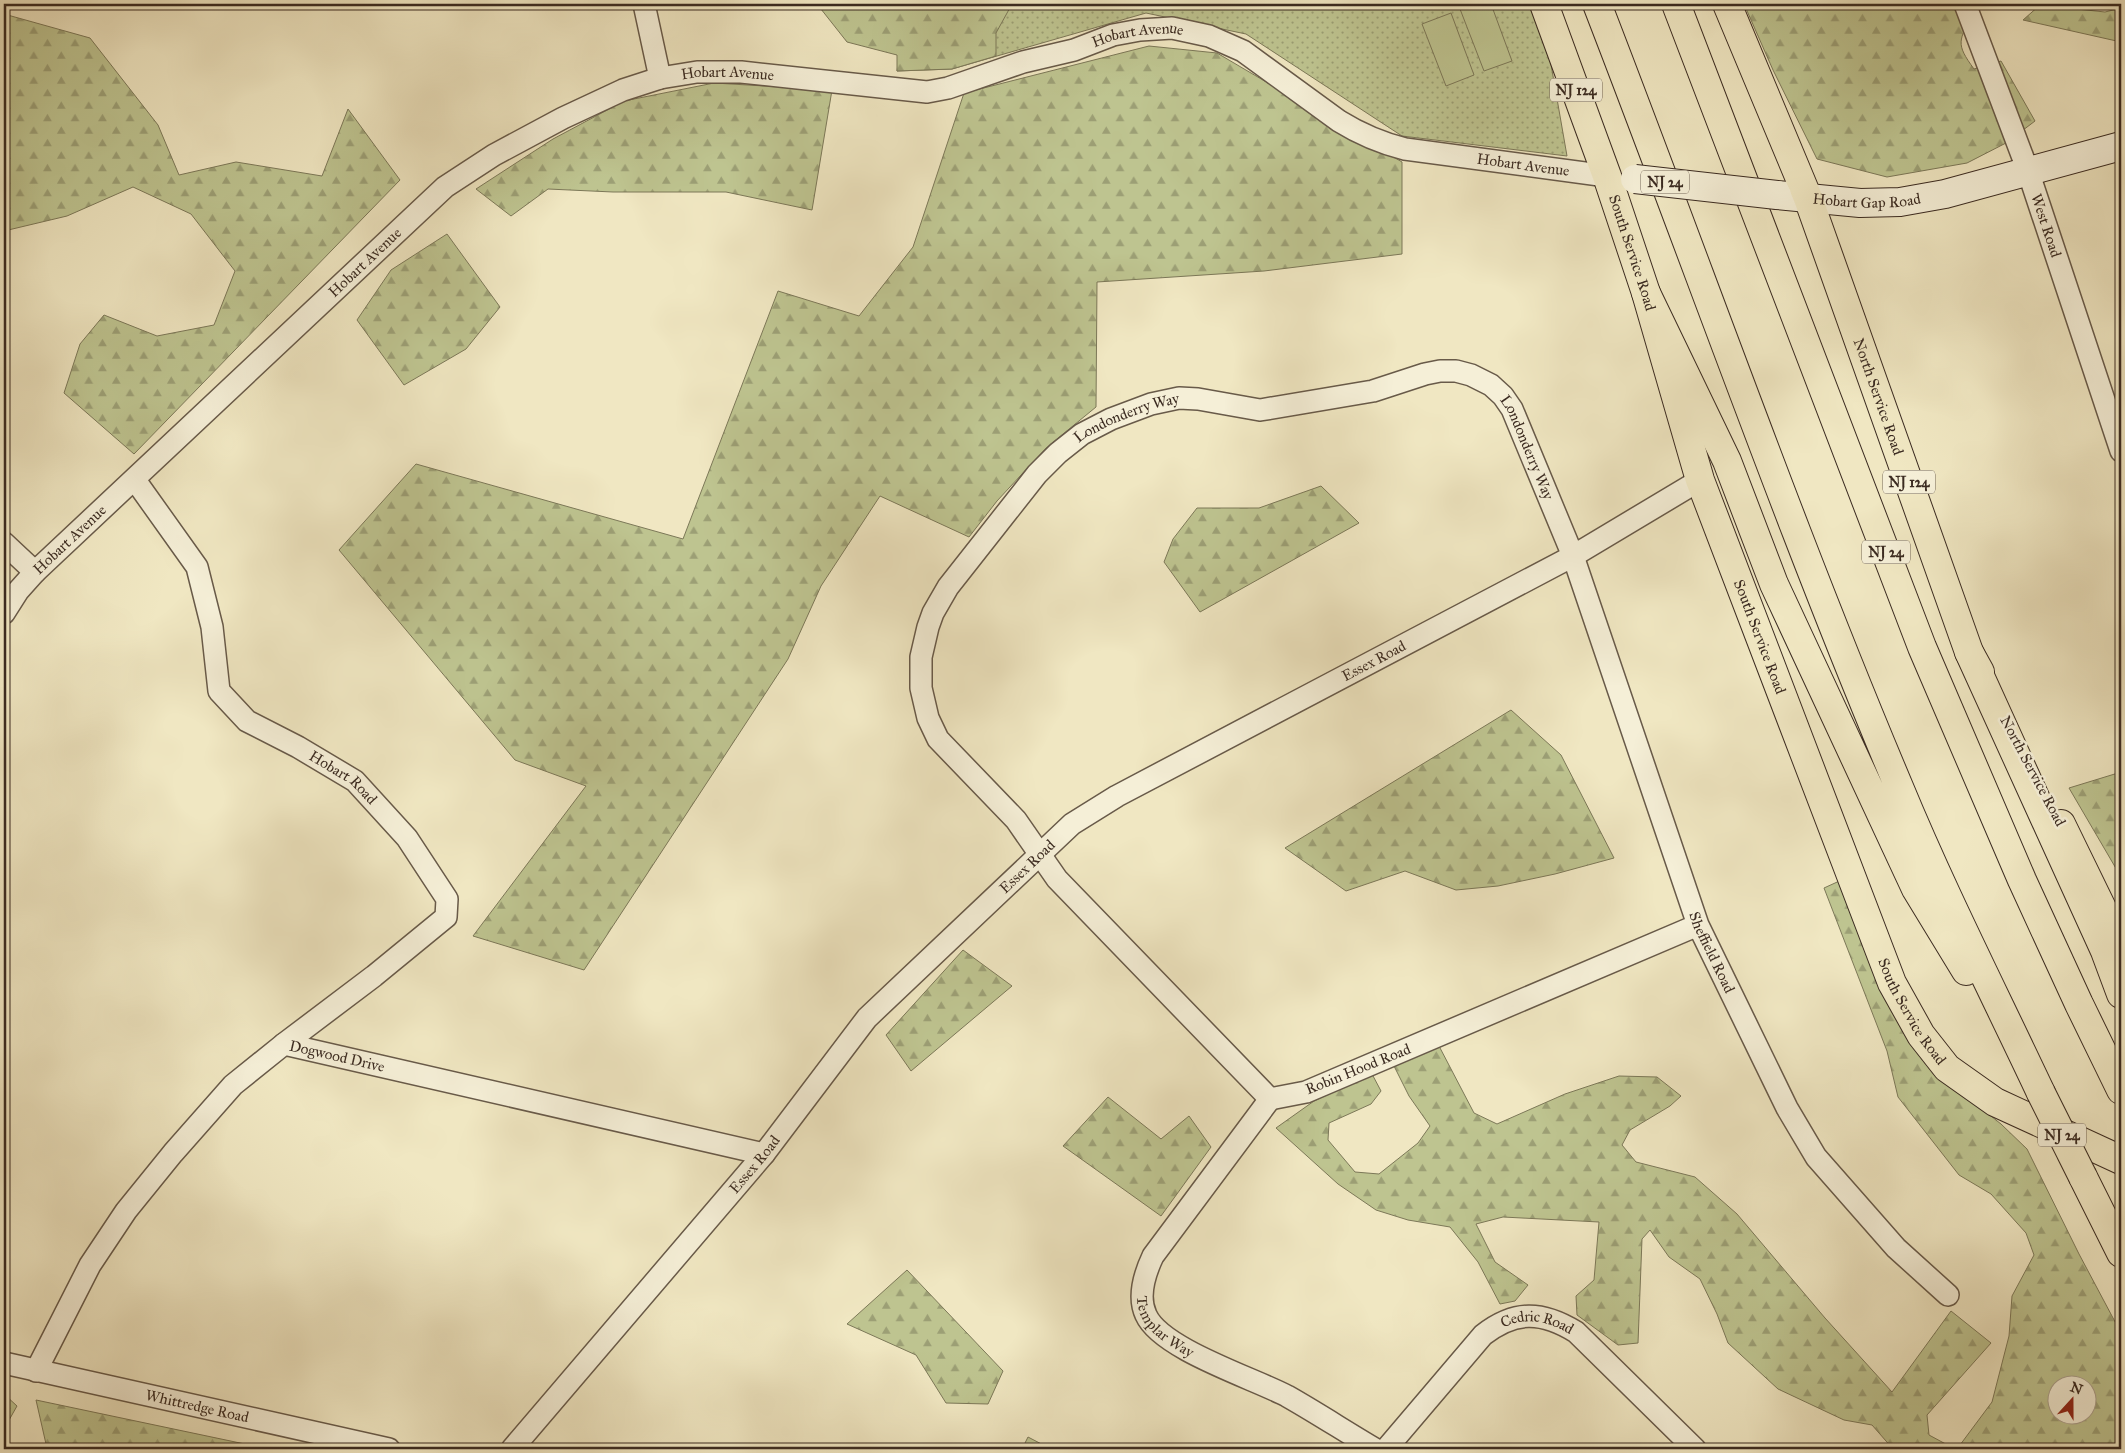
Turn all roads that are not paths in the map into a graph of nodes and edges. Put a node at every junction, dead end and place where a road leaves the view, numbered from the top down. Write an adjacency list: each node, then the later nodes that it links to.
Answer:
1 (644, 4): 7 (street)
2 (1544, 4): 10 (main road, South Service Road / NJ 124)
3 (1597, 4): 27 (main road, NJ 24)
4 (1676, 4): 26 (main road, NJ 24)
5 (1727, 4): 11 (main road, North Service Road / NJ 124)
6 (1965, 4): 9 (street, West Road)
7 (660, 78): 10 (street, Hobart Avenue); 14 (street, Hobart Avenue)
8 (2121, 146): 9 (street, Hobart Gap Road)
9 (2028, 171): 11 (street, Hobart Gap Road); 13 (street, West Road)
10 (1607, 176): 11 (street, Hobart Gap Road, bridge); 12 (main road, South Service Road / NJ 124)
11 (1808, 198): 20 (main road, North Service Road / NJ 124)
12 (1646, 293): 15 (main road, South Service Road / NJ 124); 27 (main road)
13 (2121, 451)
14 (135, 480): 18 (street, Hobart Avenue); 25 (street, Hobart Road)
15 (1700, 480): 17 (street, Essex Road); 30 (main road, South Service Road / NJ 124)
16 (4, 543): 18 (street)
17 (1573, 556): 21 (street, Essex Road); 21 (street, Londonderry Way); 22 (street, Sheffield Road)
18 (35, 572): 19 (street, Hobart Avenue)
19 (4, 614)
20 (1969, 652): 23 (main road, North Service Road / NJ 124); 24 (main road)
21 (1041, 854): 28 (street); 29 (street, Essex Road)
22 (1698, 925): 28 (street, Robin Hood Road); 32 (street, Sheffield Road)
23 (2121, 946)
24 (2121, 994)
25 (284, 1044): 29 (street, Dogwood Drive); 34 (street, Dogwood Drive)
26 (2121, 1090)
27 (2041, 1093): 31 (main road, NJ 24, bridge)
28 (1270, 1098): 37 (street, Templar Way)
29 (764, 1154): 36 (street, Essex Road)
30 (2121, 1160)
31 (2121, 1253)
32 (1948, 1295)
33 (4, 1363): 34 (street, Whittredge Road)
34 (36, 1371): 35 (street, Whittredge Road)
35 (389, 1449)
36 (512, 1449)
37 (1375, 1449)
38 (1386, 1449): 39 (street, Cedric Road)
39 (1695, 1449)

